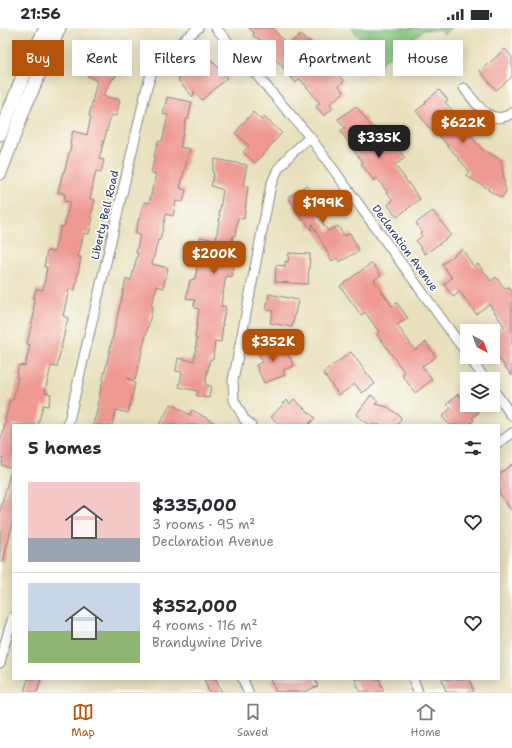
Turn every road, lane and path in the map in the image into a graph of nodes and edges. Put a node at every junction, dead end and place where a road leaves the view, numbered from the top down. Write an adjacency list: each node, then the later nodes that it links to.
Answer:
1 (46, 28): 7 (main road)
2 (59, 28): 9 (main road)
3 (198, 28): 13 (street, Liberty Bell Road)
4 (216, 28): 8 (street, Declaration Avenue)
5 (464, 88): 6 (street)
6 (512, 113)
7 (0, 134)
8 (310, 137): 10 (street, Declaration Avenue); 14 (street)
9 (0, 173)
10 (460, 344)
11 (500, 400): 12 (street)
12 (512, 416)
13 (68, 424)
14 (250, 424)
15 (512, 433): 16 (street)
16 (500, 442)
17 (12, 620): 18 (street)
18 (0, 663)
19 (243, 680): 21 (street)
20 (413, 680): 22 (street)
21 (248, 692)
22 (418, 692)

